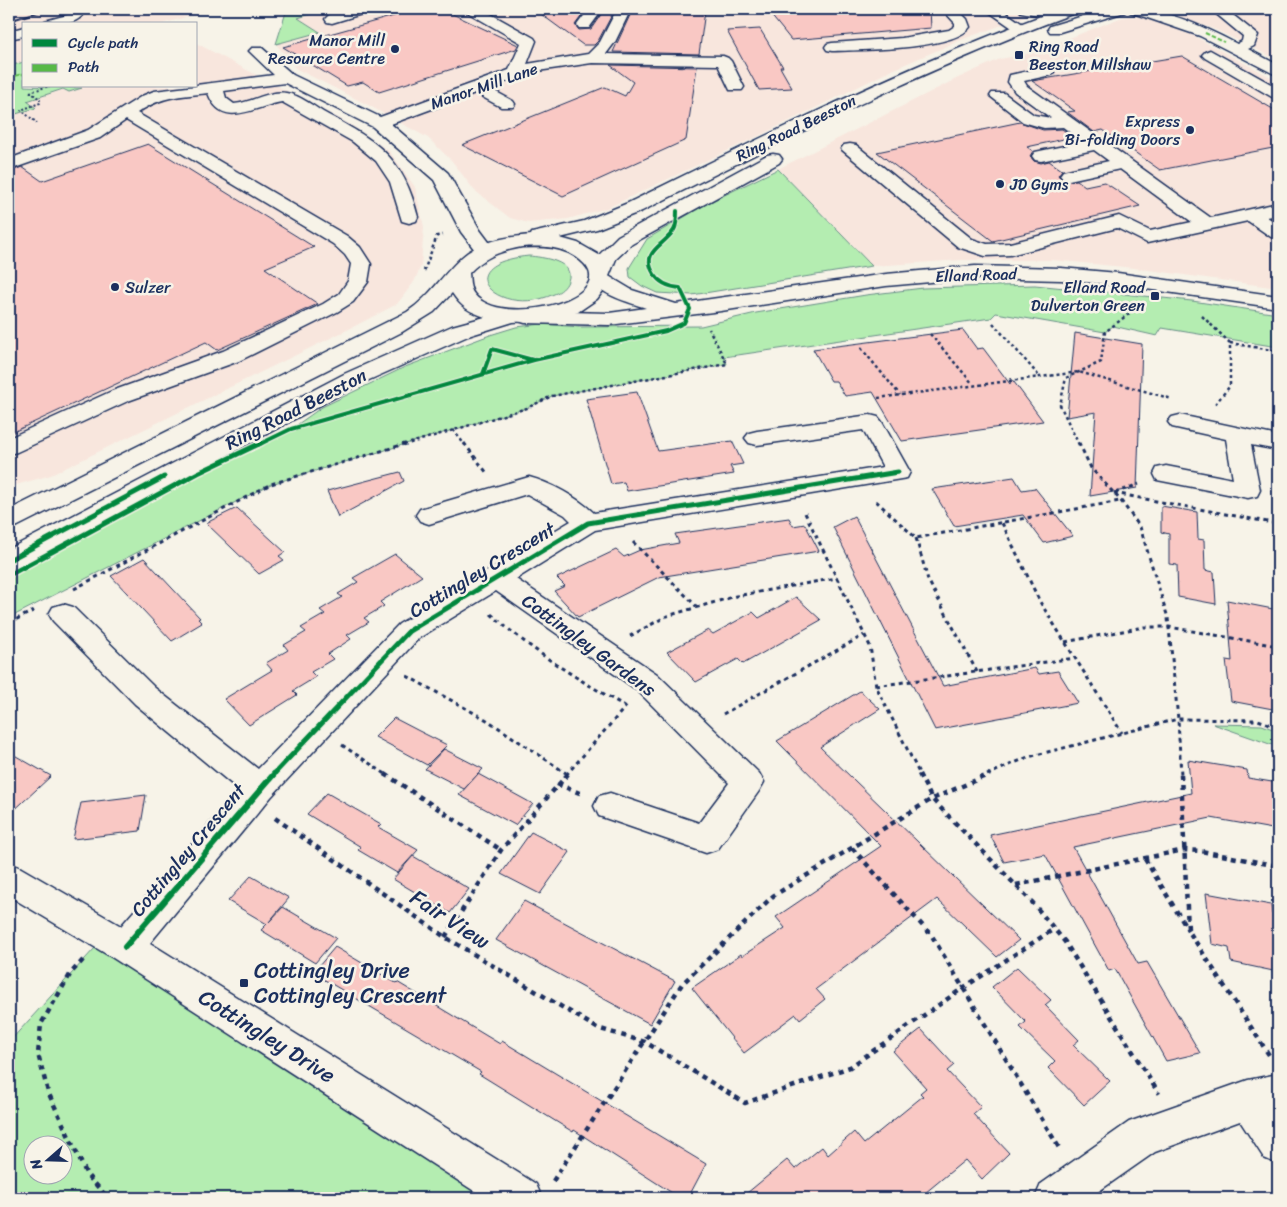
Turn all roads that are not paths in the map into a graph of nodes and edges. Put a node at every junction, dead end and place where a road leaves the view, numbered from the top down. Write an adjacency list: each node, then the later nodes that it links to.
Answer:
1 (81, 9): 14 (main road)
2 (363, 9): 13 (main road)
3 (472, 9): 26 (main road)
4 (596, 9): 15 (main road)
5 (624, 9): 23 (main road)
6 (949, 9): 20 (main road)
7 (992, 9): 16 (main road)
8 (1026, 9): 12 (main road)
9 (1120, 9): 37 (main road, Ring Road Beeston)
10 (1136, 9): 19 (main road)
11 (1222, 9): 19 (main road)
12 (1065, 11): 16 (main road, Ring Road Beeston)
13 (332, 19)
14 (57, 22)
15 (584, 25)
16 (1020, 27): 53 (main road, Ring Road Beeston)
17 (22, 32): 18 (main road)
18 (9, 35)
19 (1231, 45): 24 (main road)
20 (832, 47)
21 (257, 51): 27 (main road)
22 (1210, 55): 34 (main road)
23 (592, 58): 26 (main road, Manor Mill Lane); 31 (main road, Manor Mill Lane)
24 (1278, 71)
25 (1046, 72): 41 (main road)
26 (515, 73): 30 (main road, Manor Mill Lane)
27 (287, 78): 28 (main road); 39 (main road)
28 (214, 86): 29 (main road); 50 (main road)
29 (198, 87)
30 (475, 87): 36 (main road); 39 (main road, Manor Mill Lane)
31 (736, 87)
32 (188, 88): 33 (main road)
33 (161, 90): 38 (main road)
34 (1278, 94)
35 (998, 96): 41 (main road)
36 (507, 104)
37 (878, 106)
38 (126, 114): 46 (main road); 64 (main road)
39 (379, 122): 54 (main road)
40 (843, 122): 56 (main road, Ring Road Beeston)
41 (1066, 122): 42 (main road)
42 (1097, 144): 44 (main road); 45 (main road)
43 (850, 149): 51 (main road)
44 (1041, 156)
45 (1123, 163): 47 (main road); 51 (main road)
46 (9, 165)
47 (1069, 175)
48 (1278, 210): 49 (main road)
49 (1252, 215): 51 (main road); 52 (main road)
50 (409, 217)
51 (1208, 224)
52 (1278, 233)
53 (518, 242): 54 (main road); 56 (main road)
54 (485, 250): 55 (main road, Ring Road Beeston)
55 (458, 274): 59 (main road); 67 (main road, Ring Road Beeston)
56 (600, 276): 58 (main road, Elland Road); 59 (main road, Ring Road Beeston)
57 (1278, 302): 58 (main road, Elland Road)
58 (675, 311): 59 (main road, Elland Road)
59 (517, 316): 69 (main road, Ring Road Beeston)
60 (1188, 424): 61 (main road)
61 (1236, 435): 63 (main road); 65 (main road)
62 (757, 438): 68 (main road, Cottingley Crescent)
63 (1278, 443)
64 (9, 447)
65 (1166, 474)
66 (429, 515): 68 (main road)
67 (9, 520)
68 (599, 521): 70 (main road, Cottingley Crescent)
69 (9, 560)
70 (496, 579): 72 (main road, Cottingley Crescent); 73 (main road, Cottingley Gardens)
71 (57, 605): 72 (main road)
72 (255, 794): 75 (main road, Cottingley Crescent)
73 (610, 806)
74 (9, 878): 75 (main road, Cottingley Drive)
75 (116, 941): 79 (main road, Cottingley Drive)
76 (1266, 1084): 77 (main road); 78 (main road)
77 (1278, 1144)
78 (1067, 1190)
79 (535, 1194)

